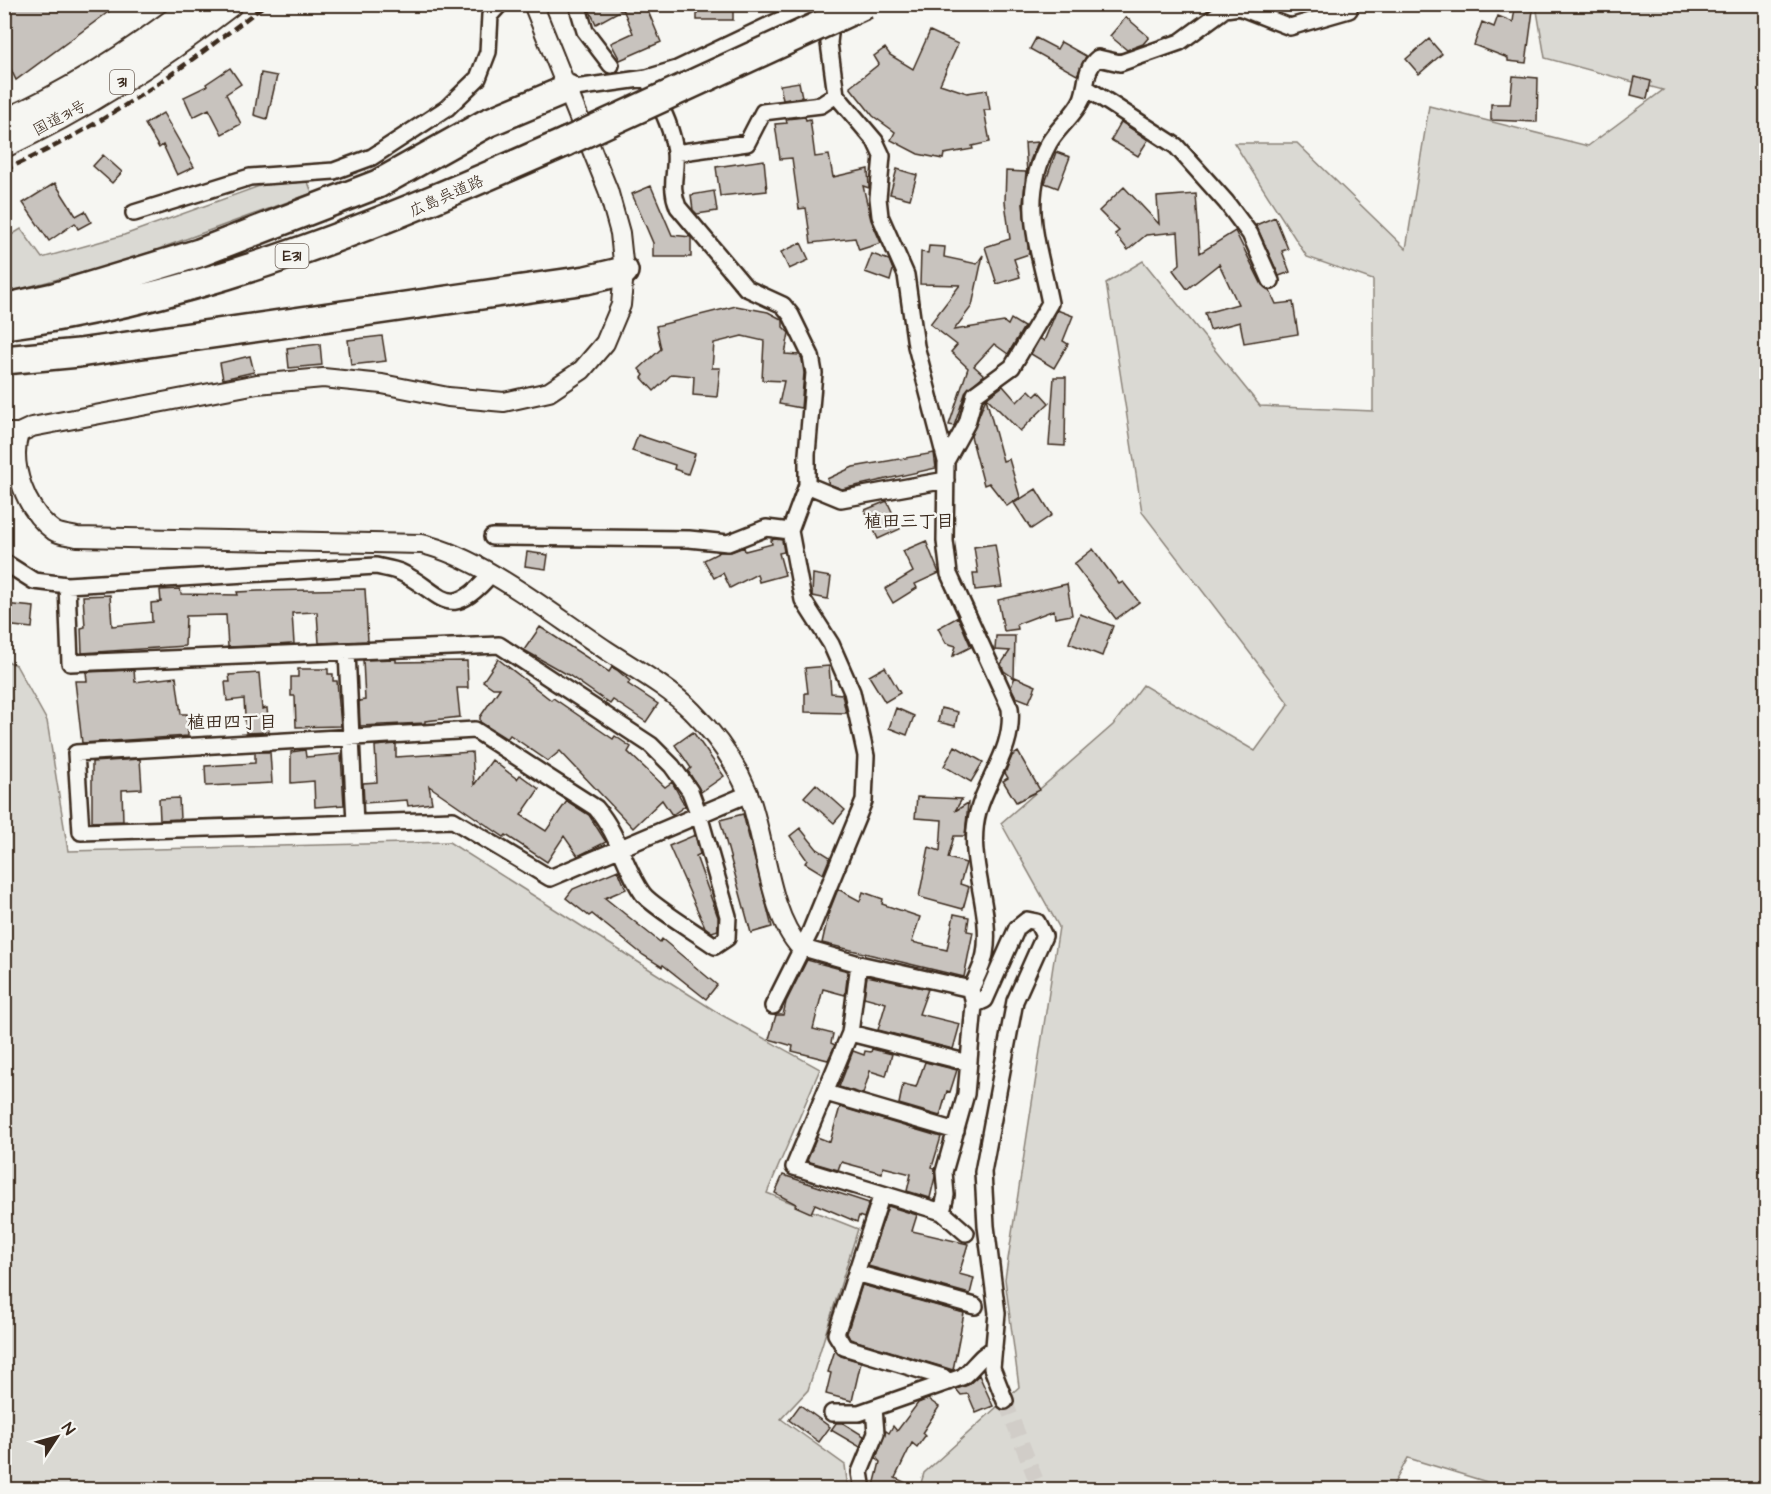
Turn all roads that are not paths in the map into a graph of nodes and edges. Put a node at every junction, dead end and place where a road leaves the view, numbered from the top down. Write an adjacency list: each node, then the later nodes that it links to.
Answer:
1 (195, 4): 15 (highway, 国道31号 / 31)
2 (230, 4): 16 (highway, 国道31号 / 31)
3 (500, 4): 18 (street)
4 (533, 4): 13 (street)
5 (577, 4): 10 (street)
6 (814, 4): 11 (street)
7 (834, 4): 14 (street)
8 (866, 4): 22 (highway, 広島呉道路 / E31, bridge)
9 (1346, 5): 12 (street)
10 (610, 65)
11 (647, 78): 13 (street); 17 (street)
12 (1085, 87): 20 (street); 25 (street)
13 (568, 89): 19 (street); 21 (highway)
14 (836, 95): 17 (street); 25 (street)
15 (4, 123)
16 (4, 145)
17 (675, 153): 27 (street)
18 (134, 213)
19 (624, 271): 23 (highway); 24 (street)
20 (1271, 281)
21 (4, 308)
22 (4, 325)
23 (4, 360)
24 (12, 433): 31 (street)
25 (946, 461): 26 (street)
26 (946, 480): 27 (street); 41 (street)
27 (807, 485): 28 (street)
28 (790, 531): 29 (street); 39 (street)
29 (492, 537)
30 (5, 564): 32 (street)
31 (491, 574): 32 (street); 35 (street)
32 (67, 585): 33 (street)
33 (347, 651): 34 (street); 36 (street)
34 (351, 738): 37 (street); 37 (street); 38 (street)
35 (748, 794): 36 (street); 39 (street)
36 (699, 814): 38 (street); 38 (street)
37 (356, 823): 38 (street)
38 (621, 848)
39 (800, 947): 40 (street); 43 (street)
40 (859, 964): 41 (street); 44 (street)
41 (971, 988): 42 (street)
42 (974, 1005): 45 (street); 53 (street)
43 (773, 1006)
44 (850, 1033): 45 (street); 46 (street)
45 (969, 1063): 47 (street)
46 (826, 1094): 47 (street); 48 (street)
47 (956, 1131): 49 (street)
48 (882, 1194): 49 (street); 51 (street)
49 (942, 1212): 50 (street)
50 (966, 1233)
51 (856, 1273): 52 (street); 54 (street)
52 (975, 1306)
53 (994, 1349): 54 (street); 55 (street)
54 (949, 1382): 56 (street)
55 (1005, 1401)
56 (874, 1408): 57 (street); 58 (street)
57 (832, 1413)
58 (863, 1490)

